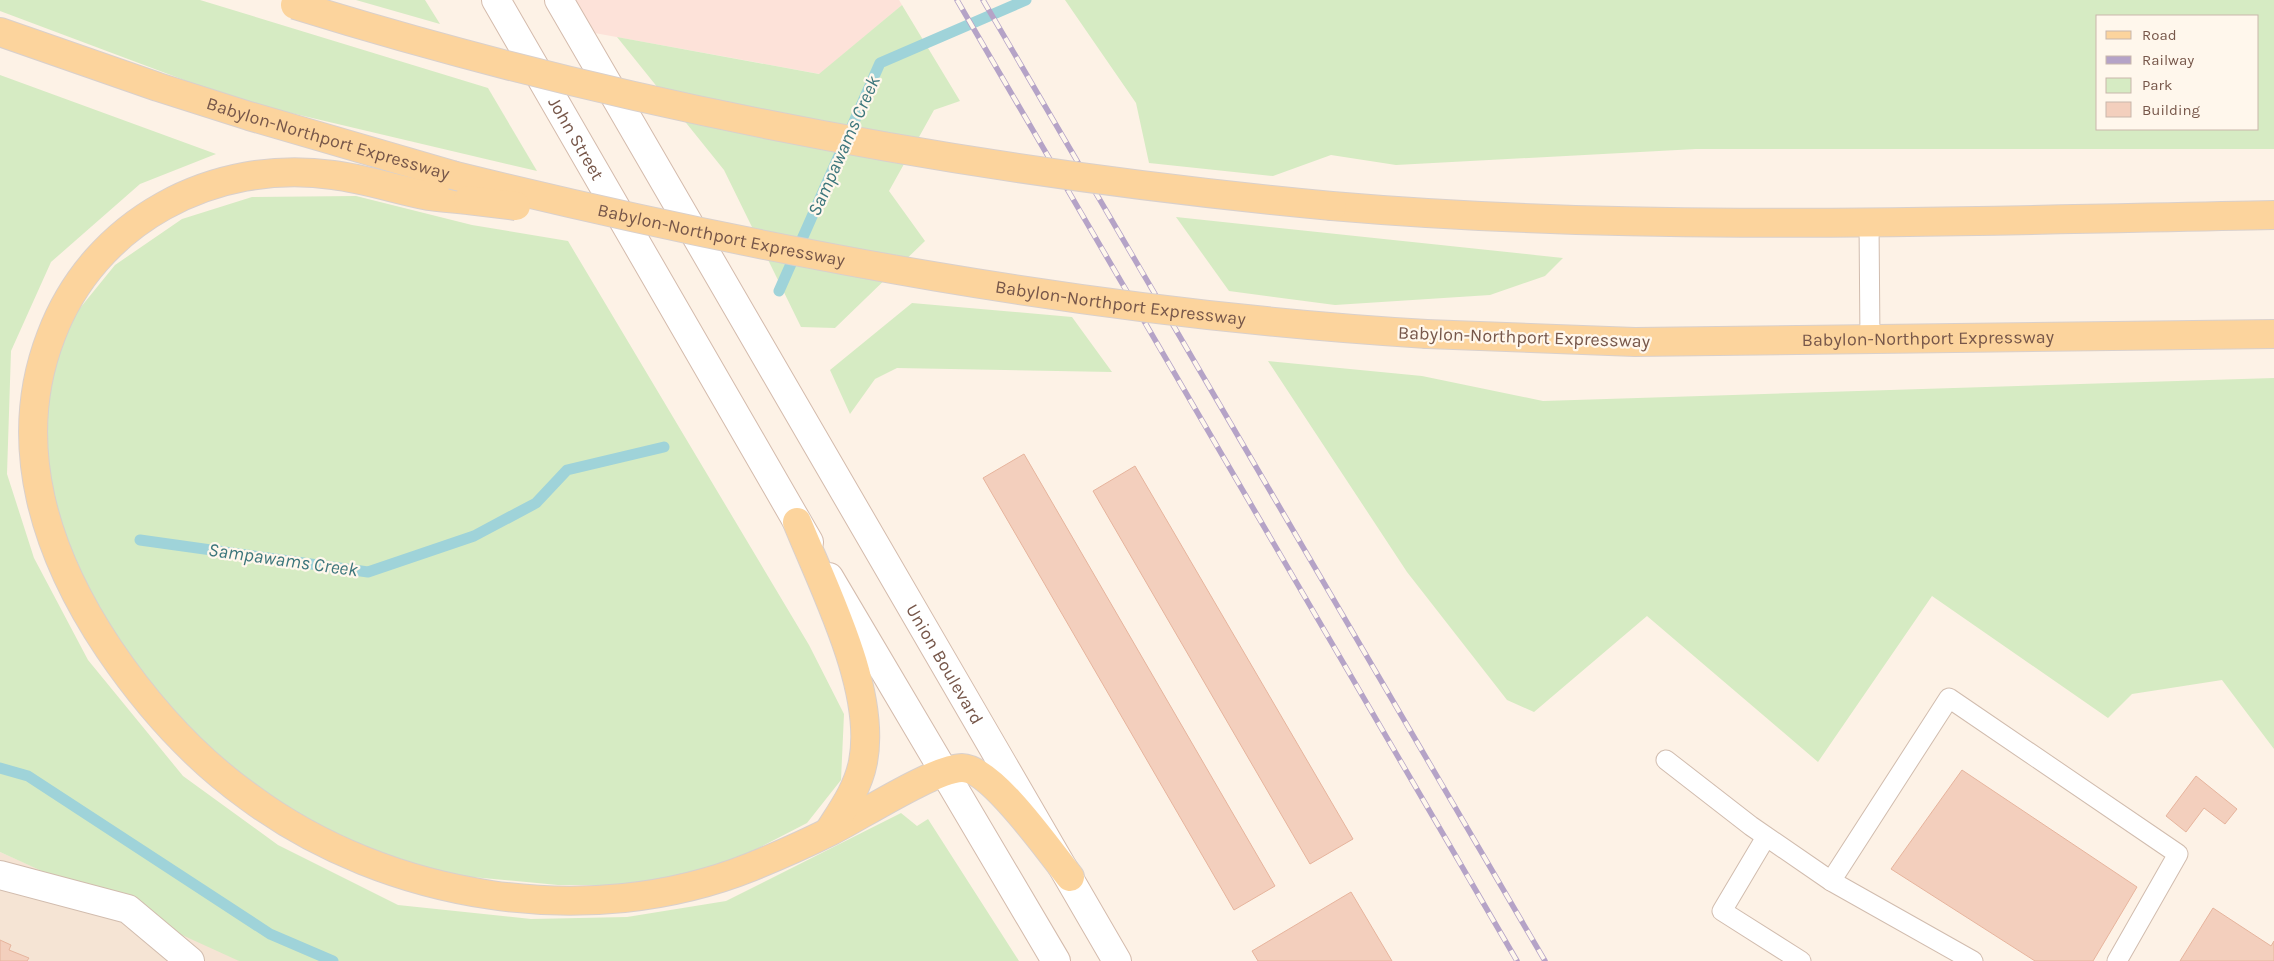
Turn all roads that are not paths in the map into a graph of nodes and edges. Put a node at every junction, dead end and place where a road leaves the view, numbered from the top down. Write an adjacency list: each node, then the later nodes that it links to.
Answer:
1 (496, 0): 10 (main road, John Street)
2 (559, 0): 16 (main road, Union Boulevard)
3 (288, 2): 7 (main road, bridge)
4 (0, 32): 6 (main road, Babylon-Northport Expressway, bridge)
5 (2274, 215): 7 (main road)
6 (642, 221): 9 (main road, Babylon-Northport Expressway, bridge); 13 (main road, bridge)
7 (1869, 222): 9 (lane)
8 (2274, 334): 9 (main road, Babylon-Northport Expressway)
9 (1870, 341)
10 (797, 522): 12 (main road); 13 (main road)
11 (1666, 760): 14 (lane)
12 (944, 772): 13 (main road); 16 (main road); 20 (main road)
13 (828, 832)
14 (1766, 837): 17 (lane); 18 (lane)
15 (0, 875): 19 (main road)
16 (1070, 877): 21 (main road, Union Boulevard)
17 (1831, 880): 23 (lane); 24 (lane)
18 (1774, 953): 22 (lane)
19 (190, 961)
20 (1056, 961)
21 (1117, 961)
22 (1801, 961)
23 (1973, 961)
24 (2117, 961)

